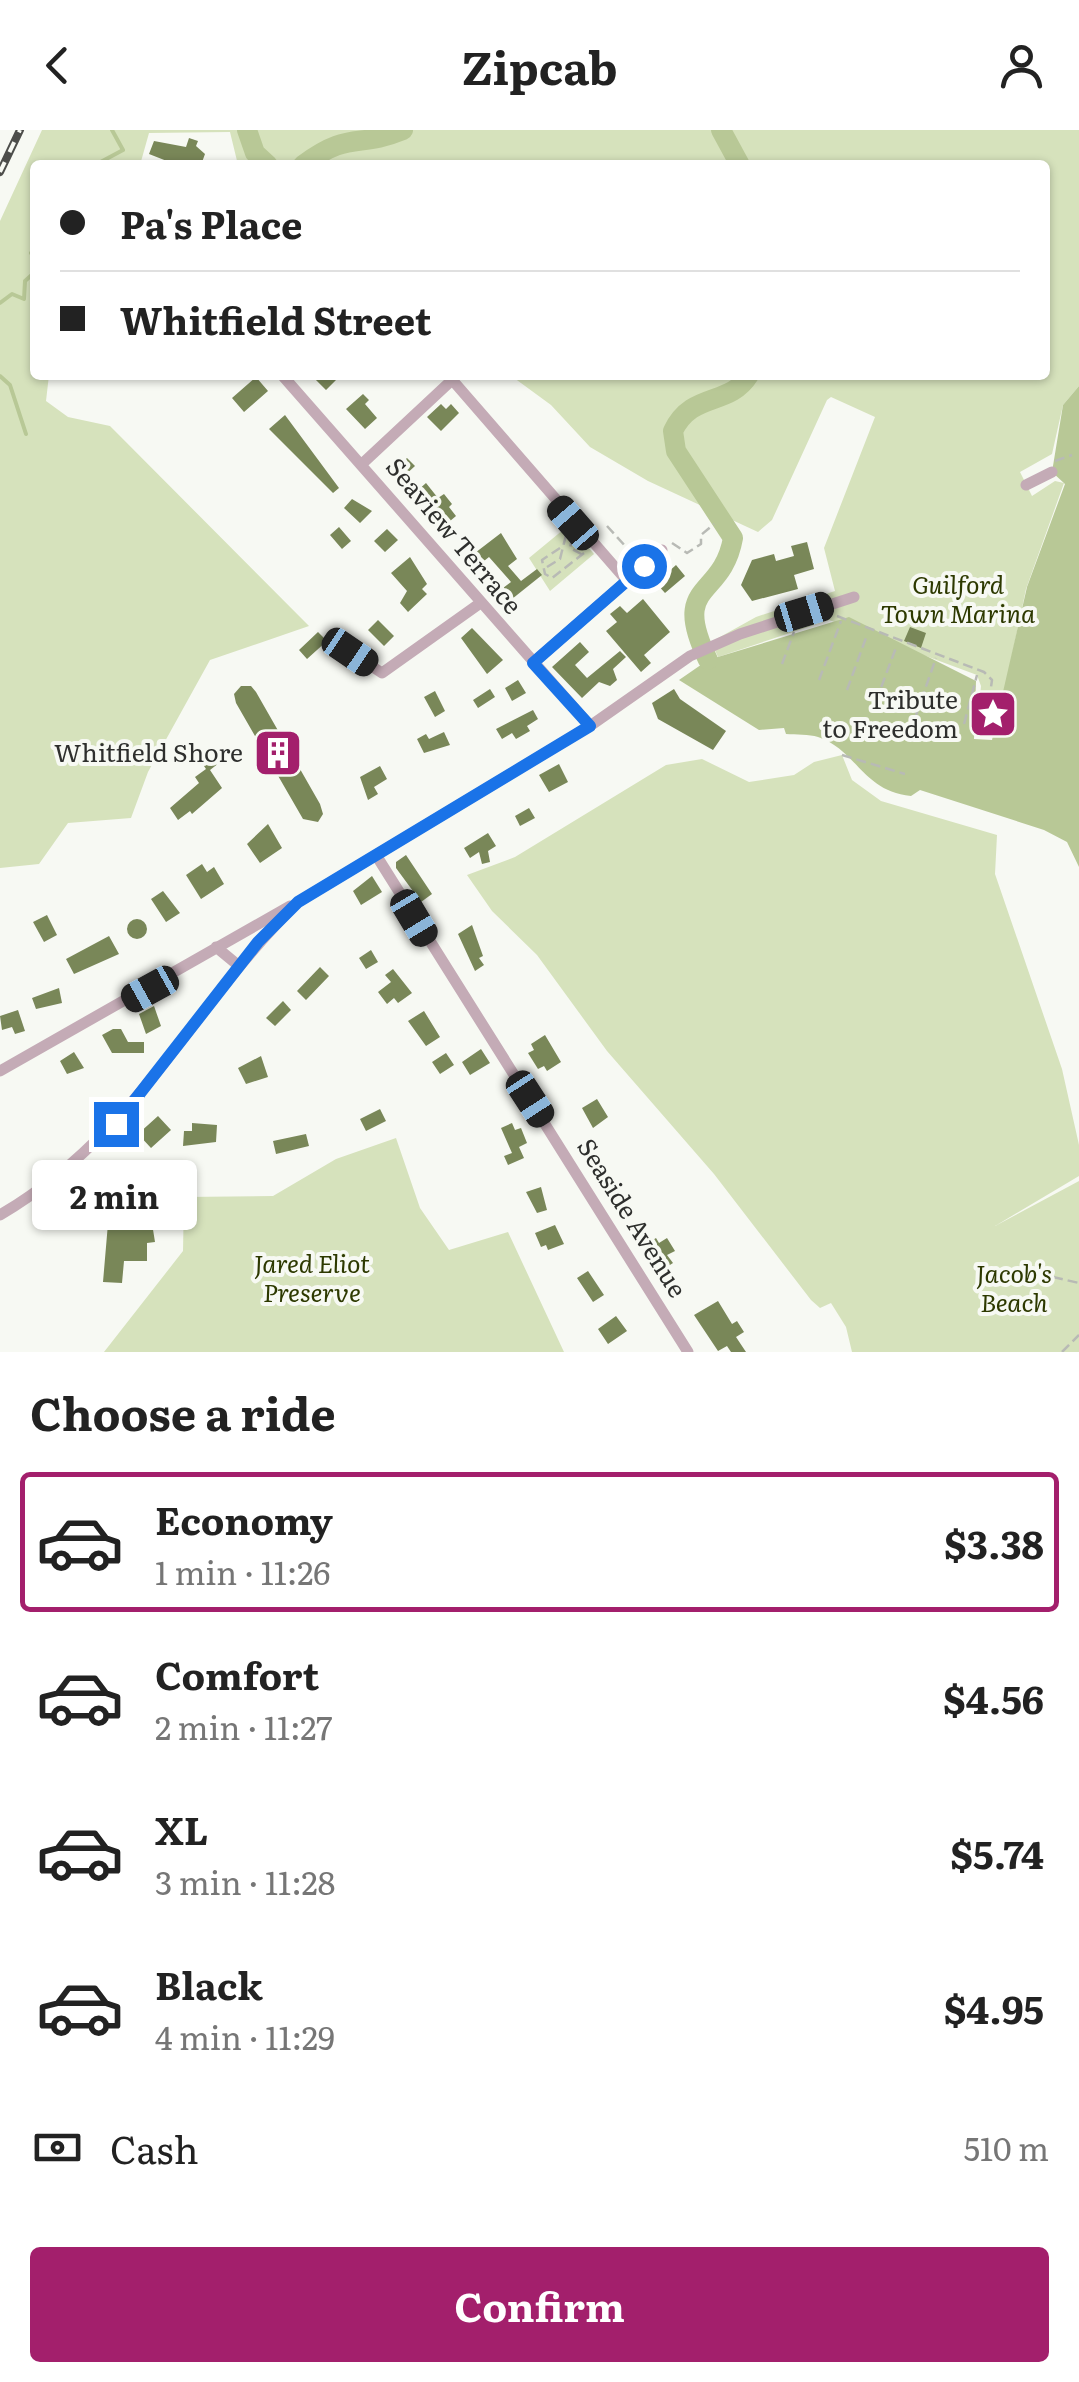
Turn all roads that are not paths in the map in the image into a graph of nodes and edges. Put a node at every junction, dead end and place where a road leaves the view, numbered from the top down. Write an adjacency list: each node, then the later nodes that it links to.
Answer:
1 (287, 380): 4 (street, Seaview Terrace)
2 (447, 380): 4 (street)
3 (453, 380): 8 (street)
4 (362, 462): 10 (street, Seaview Terrace)
5 (1052, 472): 6 (street)
6 (1026, 485)
7 (666, 546): 8 (street)
8 (627, 581): 12 (street)
9 (854, 597): 13 (street)
10 (478, 604): 11 (street); 12 (street, Seaview Terrace)
11 (350, 652)
12 (533, 663): 13 (street, Seaview Terrace)
13 (590, 726): 14 (street)
14 (376, 855): 15 (street); 20 (street, Seaside Avenue)
15 (298, 902): 16 (street); 17 (street)
16 (216, 947): 17 (street); 18 (street)
17 (239, 966): 19 (street)
18 (0, 1071)
19 (0, 1215)
20 (688, 1352)

